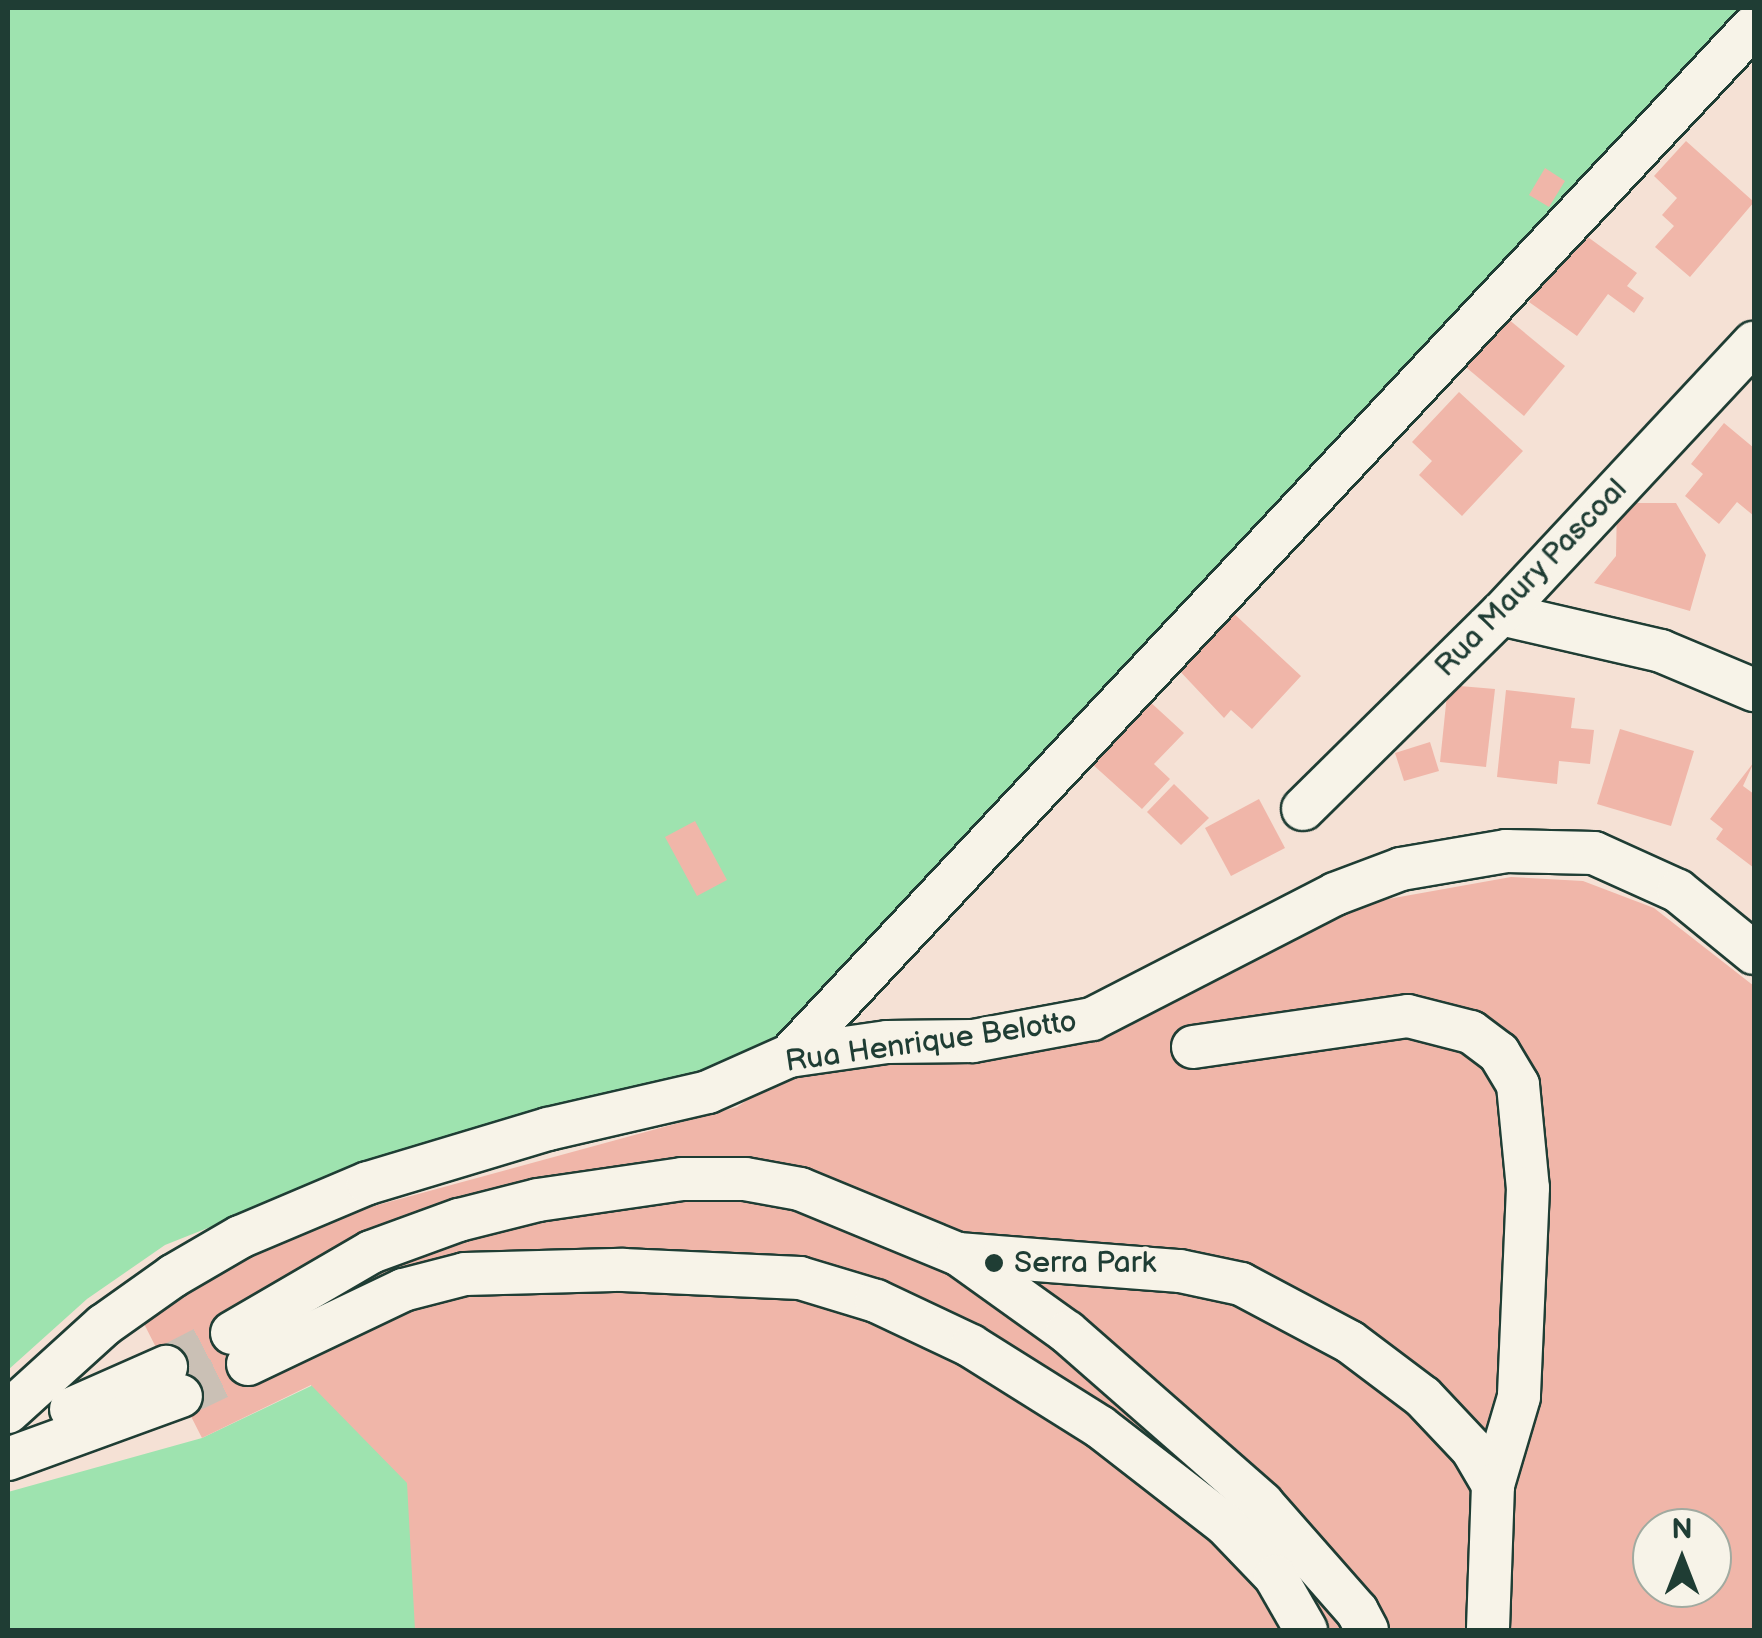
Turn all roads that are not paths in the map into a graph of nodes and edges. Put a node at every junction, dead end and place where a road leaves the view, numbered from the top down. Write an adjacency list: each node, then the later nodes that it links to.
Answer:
1 (1754, 26): 8 (street)
2 (1754, 343): 3 (street, Rua Maury Pascoal)
3 (1501, 614): 4 (street); 5 (street, Rua Maury Pascoal)
4 (1754, 690)
5 (1303, 810)
6 (1754, 952): 8 (street, Rua Henrique Belotto)
7 (1193, 1047): 13 (street)
8 (789, 1056): 10 (street, Rua Henrique Belotto)
9 (958, 1254): 13 (street); 14 (street); 15 (street)
10 (8, 1412)
11 (8, 1438): 12 (street)
12 (8, 1459)
13 (1493, 1484): 16 (street)
14 (1306, 1630)
15 (1367, 1630)
16 (1488, 1630)

